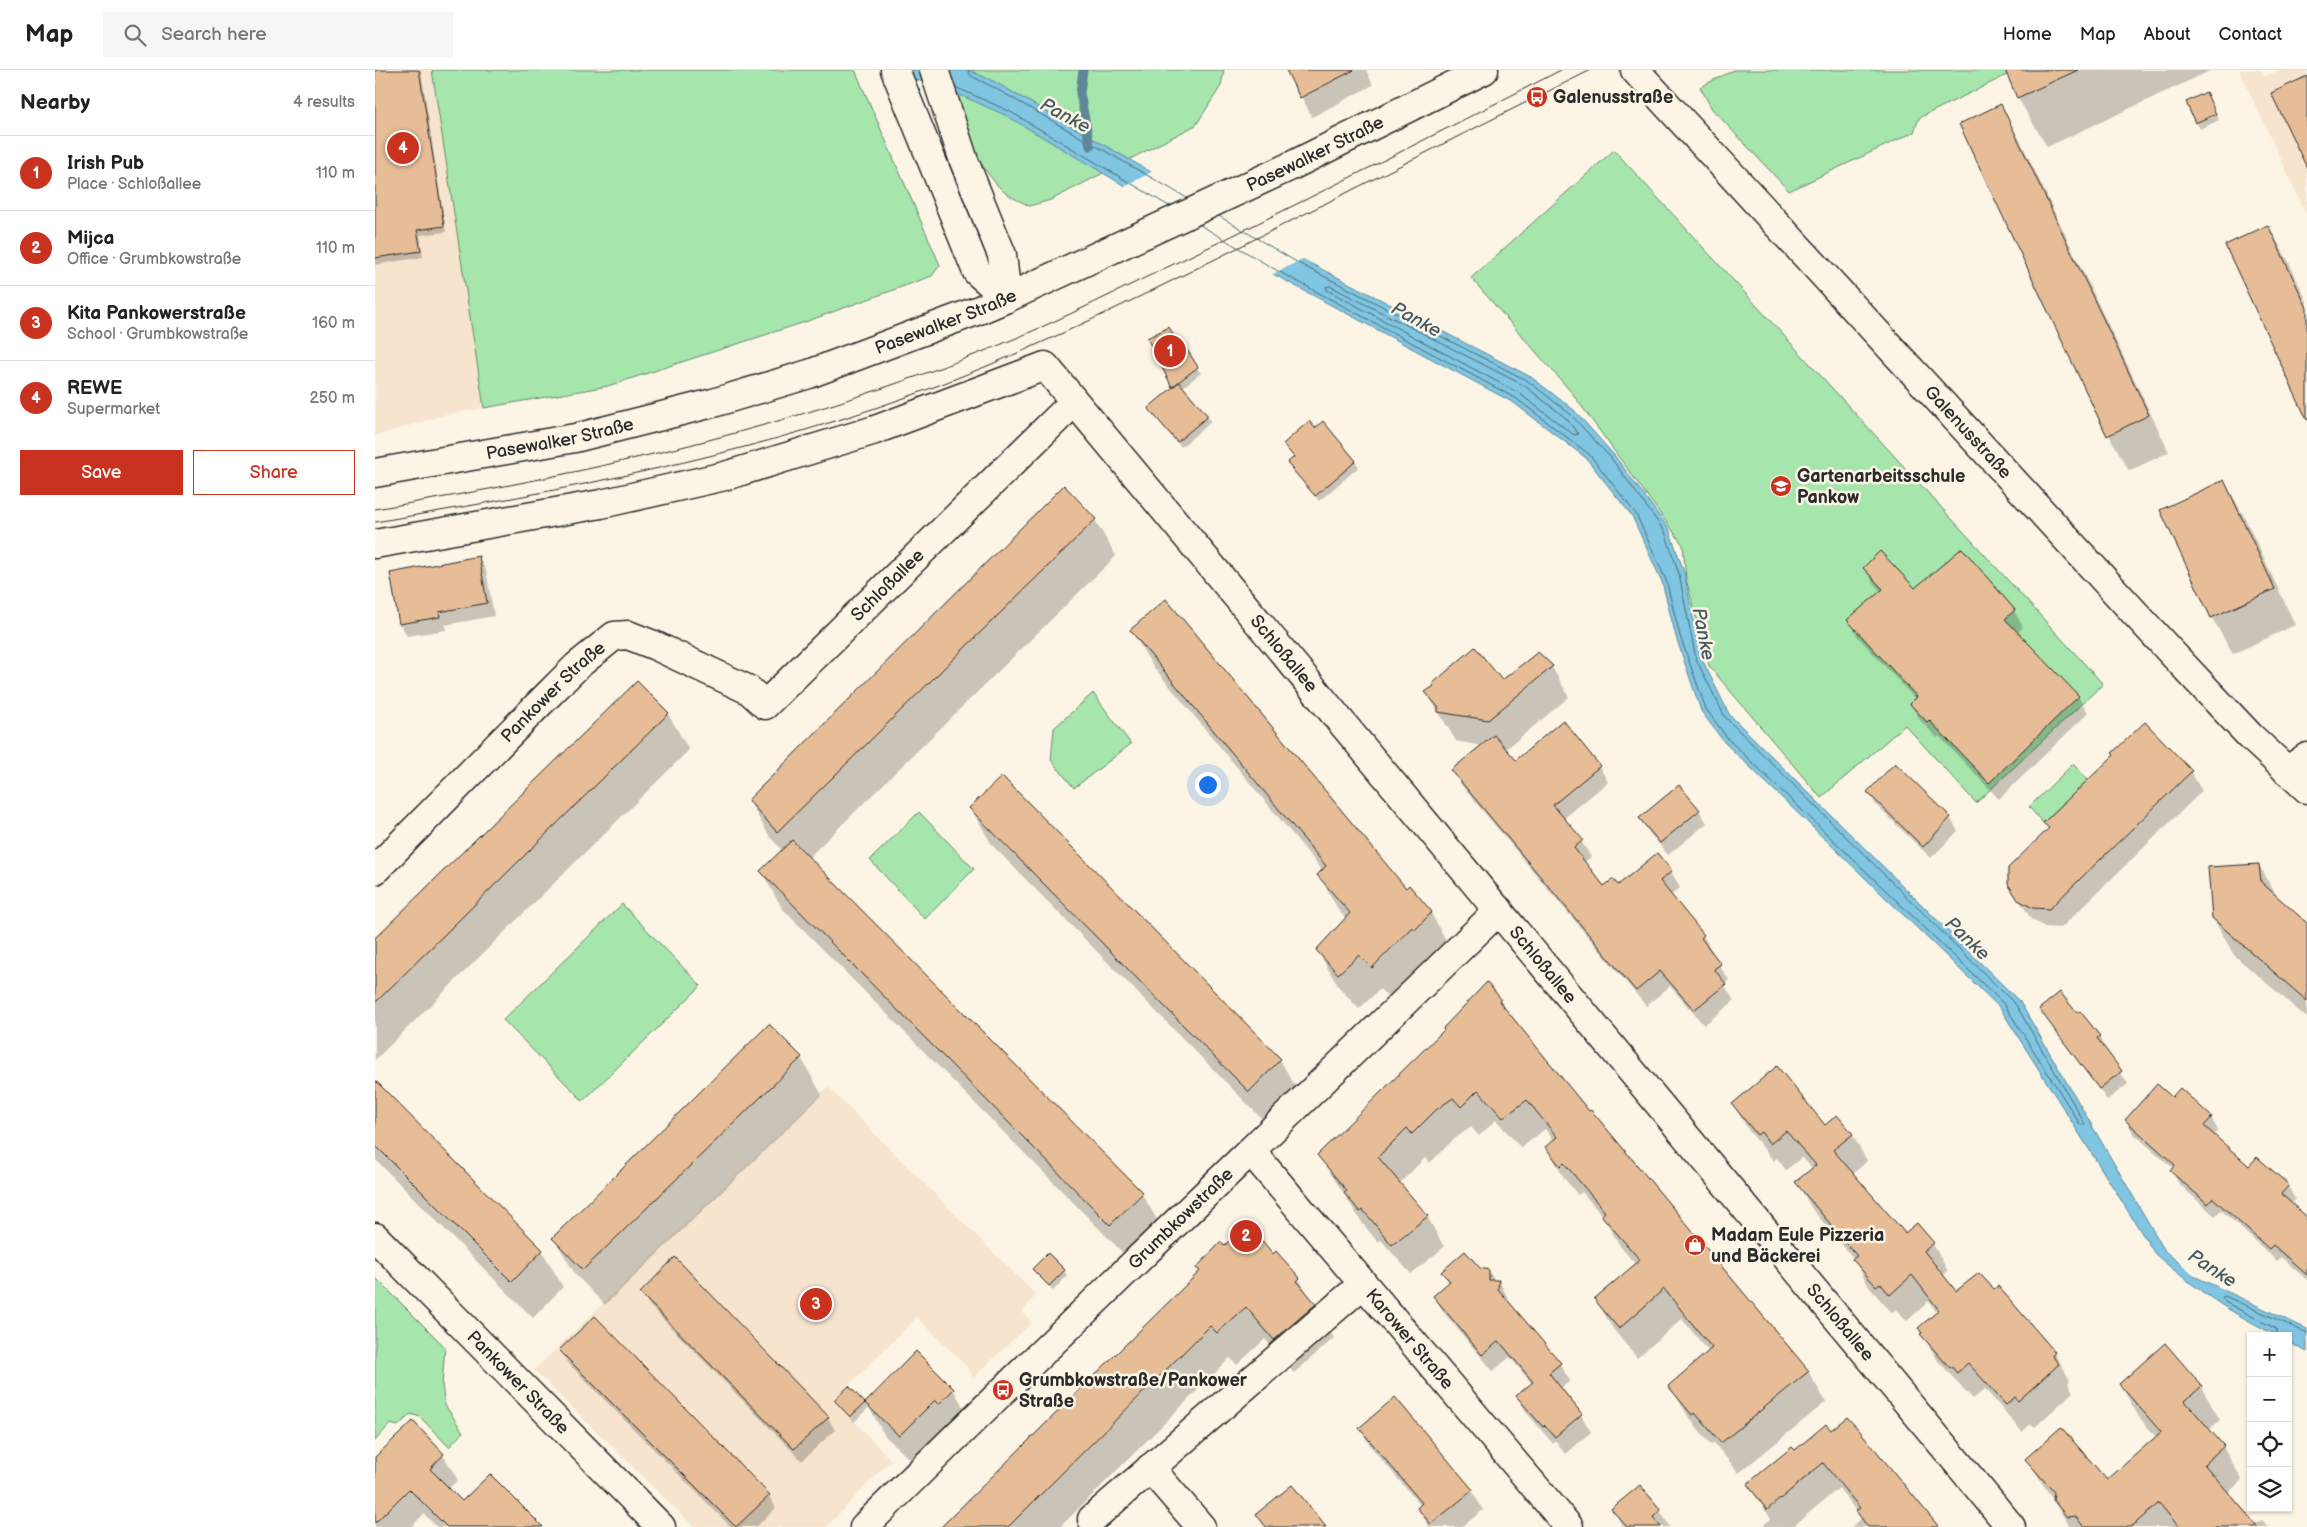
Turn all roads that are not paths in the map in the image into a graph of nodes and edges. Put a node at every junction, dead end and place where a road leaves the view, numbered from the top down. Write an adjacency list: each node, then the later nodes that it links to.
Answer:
1 (895, 70): 5 (main road)
2 (934, 70): 5 (main road)
3 (1484, 70): 5 (main road, Pasewalker Straße)
4 (1635, 70): 10 (main road, Galenusstraße)
5 (1007, 298): 7 (main road, Pasewalker Straße)
6 (1074, 402): 8 (main road, Schloßallee); 9 (main road, Schloßallee); 13 (main road, Schloßallee)
7 (375, 473)
8 (375, 544)
9 (765, 705): 12 (main road, Pankower Straße)
10 (2297, 764): 11 (main road, Galenusstraße)
11 (2307, 789)
12 (375, 870)
13 (1499, 910): 14 (main road, Grumbkowstraße); 23 (main road, Schloßallee)
14 (1251, 1151): 16 (main road, Karower Straße); 20 (main road, Grumbkowstraße)
15 (375, 1237): 19 (main road, Pankower Straße)
16 (1363, 1284): 17 (main road); 22 (main road, Karower Straße)
17 (1150, 1468): 18 (main road); 21 (main road)
18 (1091, 1519)
19 (661, 1527)
20 (865, 1527)
21 (1201, 1527)
22 (1569, 1527)
23 (2011, 1527)

